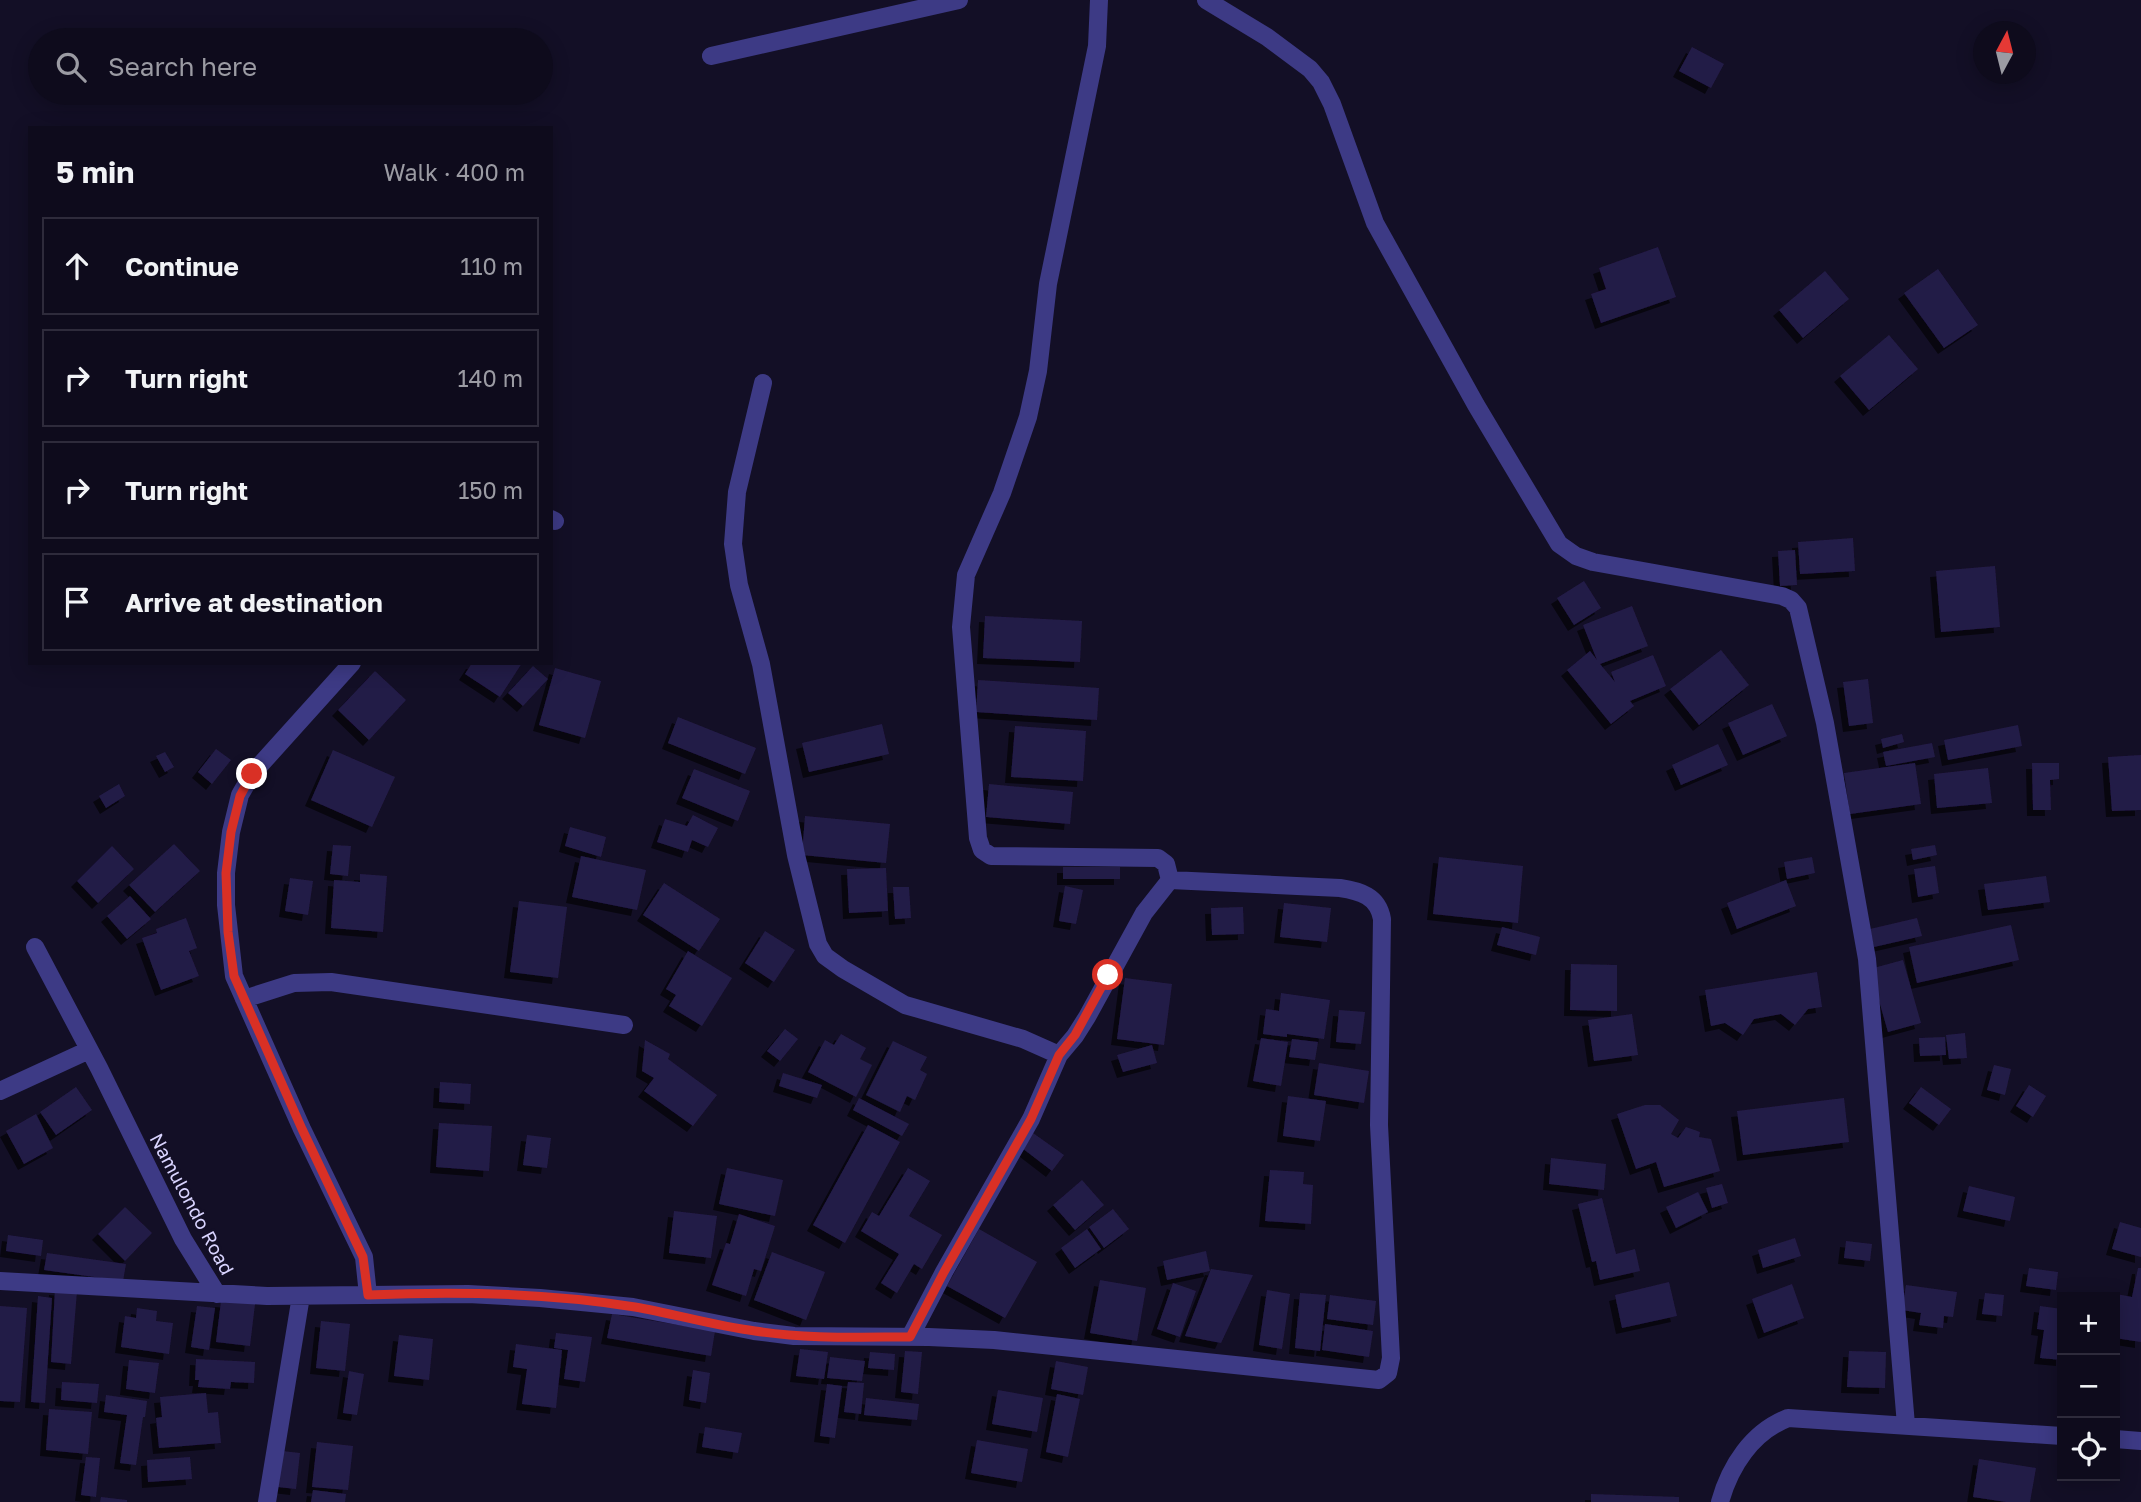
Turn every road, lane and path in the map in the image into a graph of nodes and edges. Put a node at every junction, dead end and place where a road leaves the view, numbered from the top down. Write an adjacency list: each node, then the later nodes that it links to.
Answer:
1 (960, 0): 4 (street)
2 (1099, 0): 7 (street)
3 (1206, 0): 19 (street)
4 (711, 56)
5 (763, 383): 12 (street)
6 (350, 665): 9 (street)
7 (1170, 880): 12 (street); 18 (street, Namulondo Road)
8 (35, 947): 11 (street, Namulondo Road)
9 (244, 999): 10 (street); 16 (street)
10 (624, 1025)
11 (89, 1050): 13 (street); 15 (street, Namulondo Road)
12 (1059, 1055): 18 (street)
13 (0, 1091)
14 (0, 1281): 15 (street)
15 (217, 1294): 17 (street, Namulondo Road)
16 (368, 1295): 17 (street, Namulondo Road); 18 (street, Namulondo Road)
17 (302, 1296): 23 (street)
18 (910, 1337)
19 (1906, 1425): 20 (street); 24 (street)
20 (2057, 1436)
21 (2120, 1439): 22 (street)
22 (2141, 1441)
23 (267, 1502)
24 (1720, 1502)

